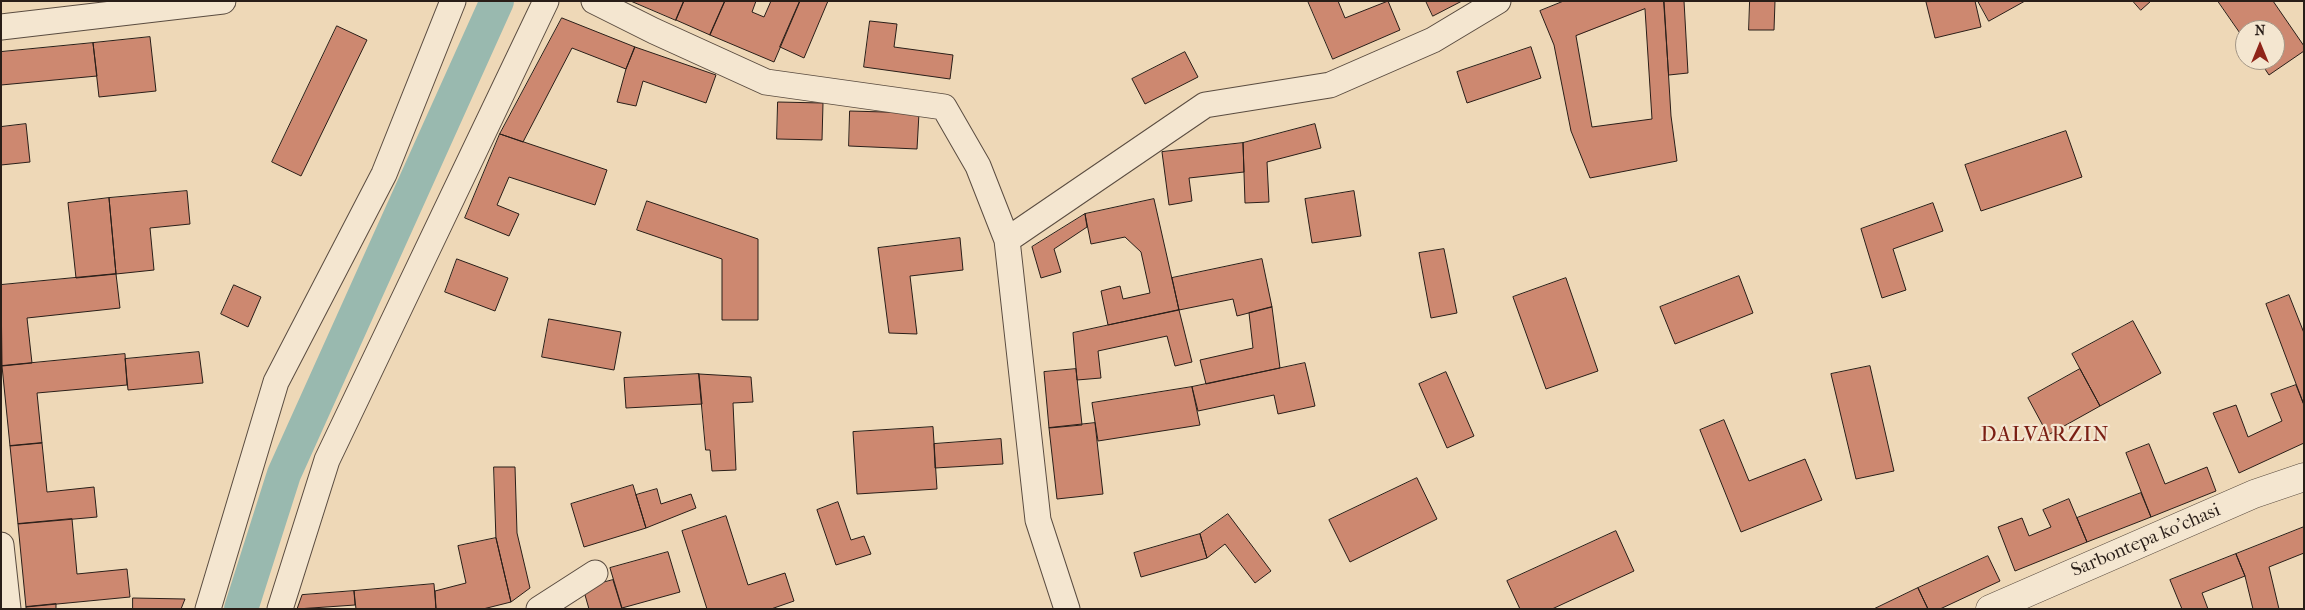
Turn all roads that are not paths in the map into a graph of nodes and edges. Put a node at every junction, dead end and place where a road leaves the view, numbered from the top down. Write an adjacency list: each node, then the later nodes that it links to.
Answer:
1 (223, 1): 6 (street)
2 (453, 1): 12 (street)
3 (546, 1): 13 (street)
4 (594, 1): 7 (street)
5 (1498, 1): 7 (street)
6 (1, 27)
7 (1007, 240): 15 (street)
8 (2304, 477): 16 (street, Sarbontepa ko'chasi)
9 (1, 546): 11 (street)
10 (595, 573): 14 (street)
11 (8, 609)
12 (208, 609)
13 (280, 609)
14 (539, 609)
15 (1066, 609)
16 (1990, 609)

